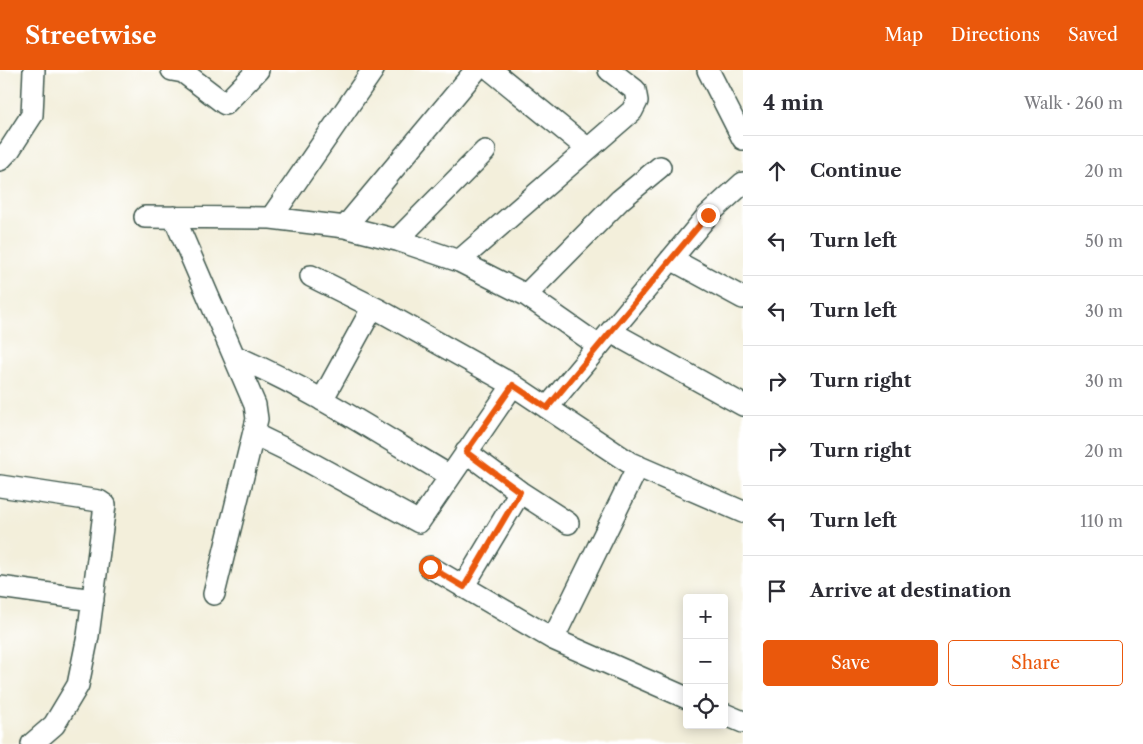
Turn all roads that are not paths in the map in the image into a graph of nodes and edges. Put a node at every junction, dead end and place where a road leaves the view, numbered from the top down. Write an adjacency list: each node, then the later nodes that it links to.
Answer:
1 (34, 70): 12 (street)
2 (172, 70): 3 (street)
3 (258, 70)
4 (373, 70): 17 (street)
5 (476, 70): 18 (street)
6 (491, 70): 10 (street)
7 (609, 70): 10 (street)
8 (708, 70): 9 (street)
9 (743, 139)
10 (588, 149): 21 (street)
11 (485, 151): 19 (street)
12 (0, 160)
13 (660, 167): 23 (street)
14 (743, 183): 20 (street)
15 (145, 217): 16 (street)
16 (174, 217): 17 (street); 27 (street)
17 (271, 218): 18 (street)
18 (345, 227): 19 (street)
19 (397, 240): 21 (street)
20 (671, 260): 24 (street); 26 (street)
21 (459, 261): 23 (street)
22 (311, 276): 25 (street)
23 (526, 295): 26 (street)
24 (743, 298)
25 (373, 307): 28 (street); 29 (street)
26 (605, 339): 30 (street); 31 (street)
27 (234, 356): 29 (street); 32 (street)
28 (513, 385): 31 (street); 33 (street)
29 (322, 400): 35 (street)
30 (743, 405)
31 (547, 408): 34 (street)
32 (254, 434): 35 (street); 43 (street)
33 (466, 452): 35 (street); 37 (street)
34 (638, 466): 38 (street); 45 (street)
35 (450, 476)
36 (0, 486): 44 (street)
37 (520, 492): 39 (street); 42 (street)
38 (743, 512)
39 (568, 523)
40 (430, 567): 42 (street)
41 (0, 587): 44 (street)
42 (464, 587): 45 (street)
43 (214, 594)
44 (93, 600): 49 (street)
45 (552, 639): 46 (street)
46 (683, 696)
47 (728, 716): 48 (street)
48 (743, 722)
49 (32, 744)

